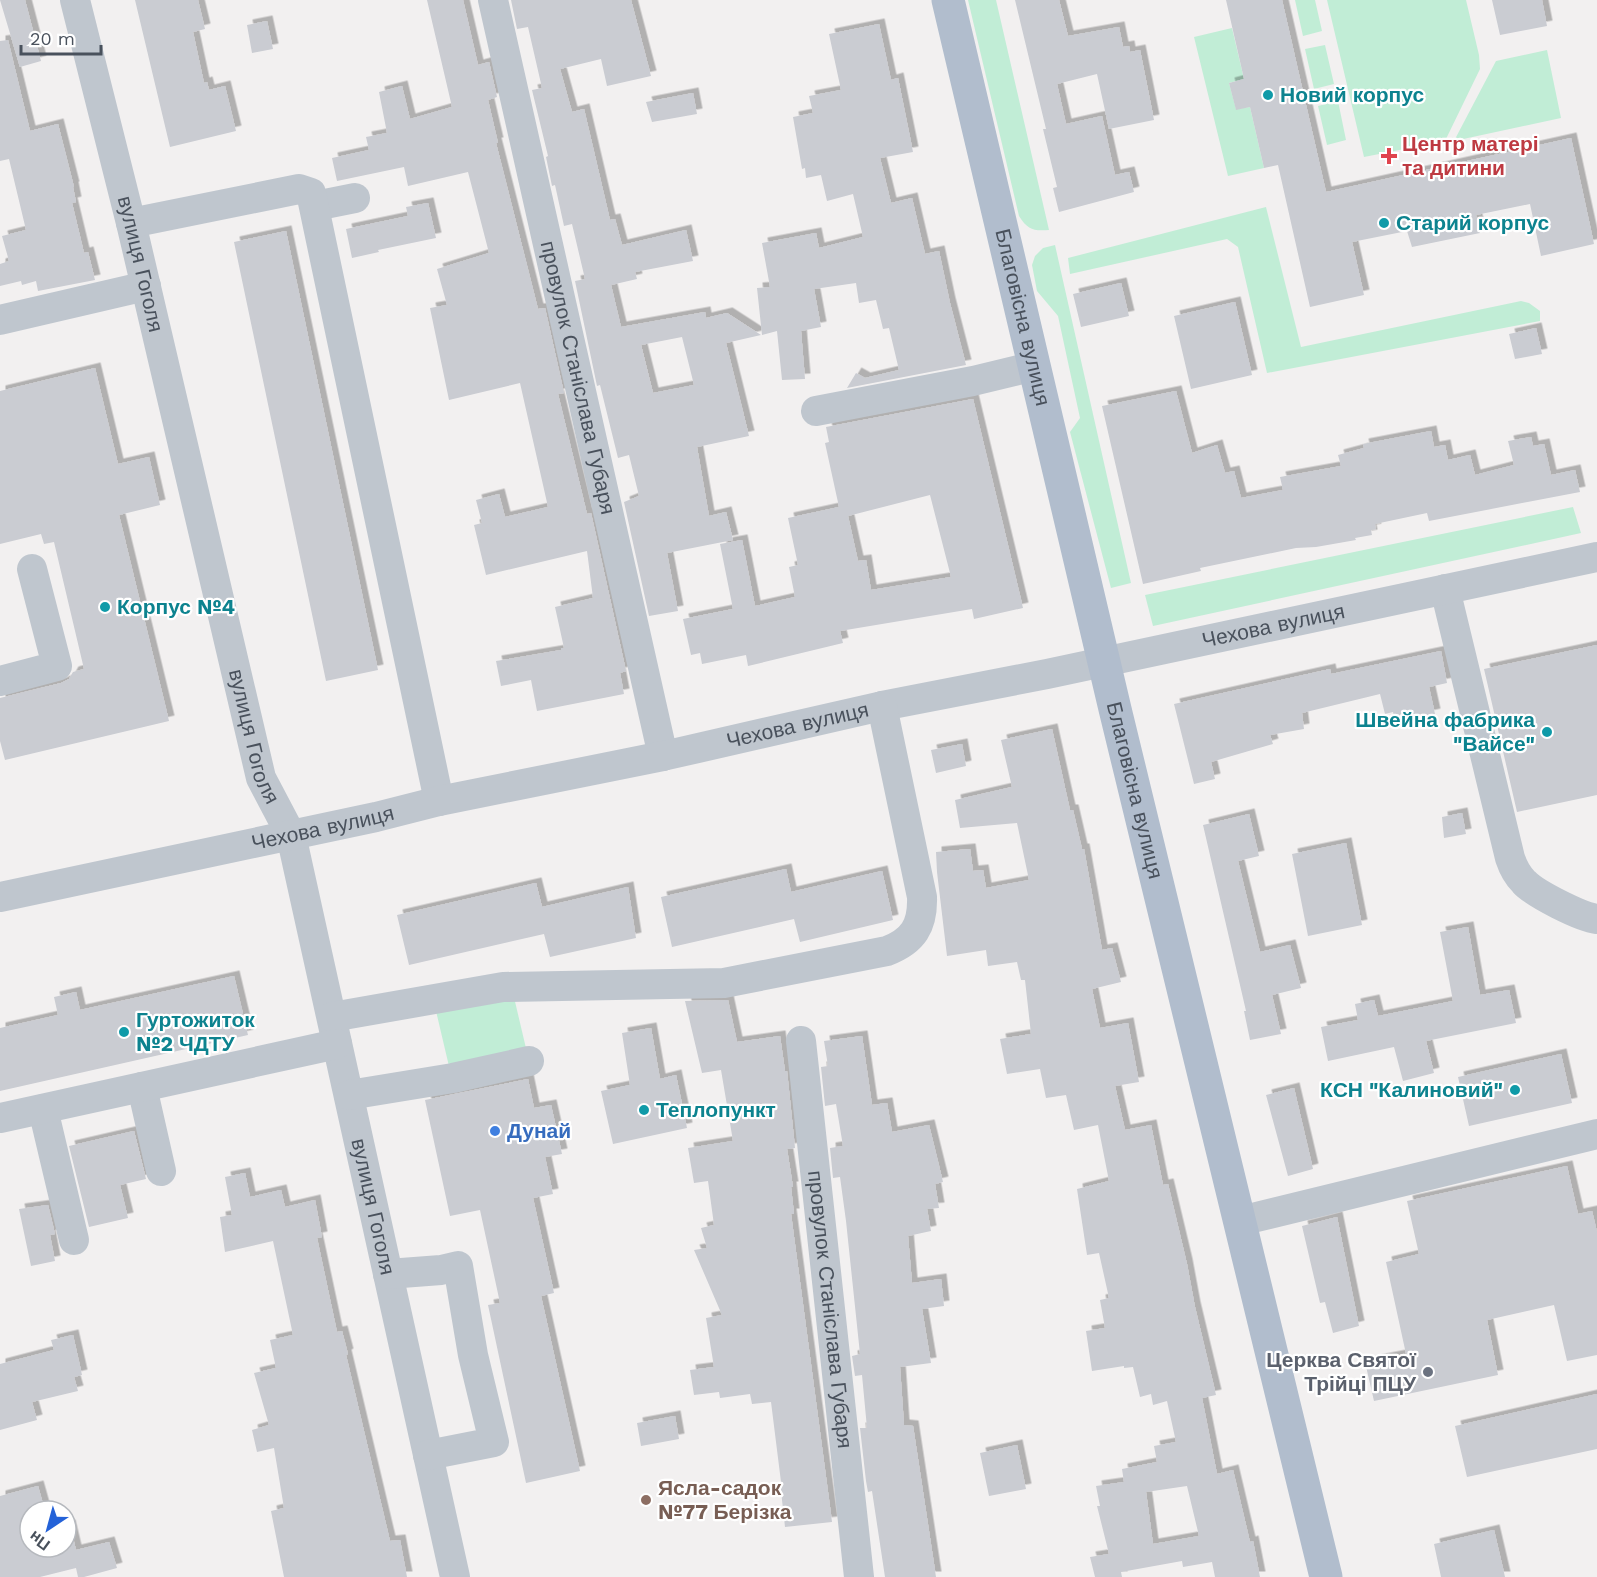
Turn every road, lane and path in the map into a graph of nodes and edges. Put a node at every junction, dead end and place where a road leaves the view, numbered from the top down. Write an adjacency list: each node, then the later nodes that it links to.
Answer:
1 (75, 0): 6 (street, вулиця Гоголя)
2 (493, 0): 17 (street, провулок Станіслава Губаря)
3 (948, 0): 9 (main road, Благовісна вулиця)
4 (355, 198): 5 (street)
5 (315, 207): 6 (street); 18 (street)
6 (131, 223): 7 (street, вулиця Гоголя)
7 (146, 286): 8 (street); 19 (street, вулиця Гоголя)
8 (0, 320)
9 (1035, 366): 10 (street); 14 (main road, Благовісна вулиця)
10 (816, 411)
11 (1597, 557): 13 (street, Чехова вулиця)
12 (32, 569): 15 (street)
13 (1445, 589): 14 (street, Чехова вулиця); 21 (street)
14 (1104, 662): 16 (street, Чехова вулиця); 31 (main road, Благовісна вулиця)
15 (0, 681)
16 (882, 706): 17 (street, Чехова вулиця); 22 (street)
17 (663, 756): 18 (street, Чехова вулиця)
18 (439, 801): 19 (street, Чехова вулиця)
19 (291, 835): 20 (street, Чехова вулиця); 22 (street, вулиця Гоголя)
20 (0, 897)
21 (1597, 919)
22 (335, 1031): 25 (street); 26 (street, вулиця Гоголя)
23 (801, 1041): 36 (street, провулок Станіслава Губаря)
24 (529, 1061): 26 (street)
25 (142, 1087): 27 (street); 30 (street)
26 (349, 1095): 33 (street, вулиця Гоголя)
27 (43, 1109): 28 (street); 32 (street)
28 (0, 1118)
29 (1597, 1134): 31 (street)
30 (161, 1171)
31 (1240, 1221): 37 (main road, Благовісна вулиця)
32 (74, 1240)
33 (388, 1274): 34 (street, вулиця Гоголя); 34 (street)
34 (429, 1455): 35 (street, вулиця Гоголя)
35 (455, 1577)
36 (859, 1577)
37 (1326, 1577)

